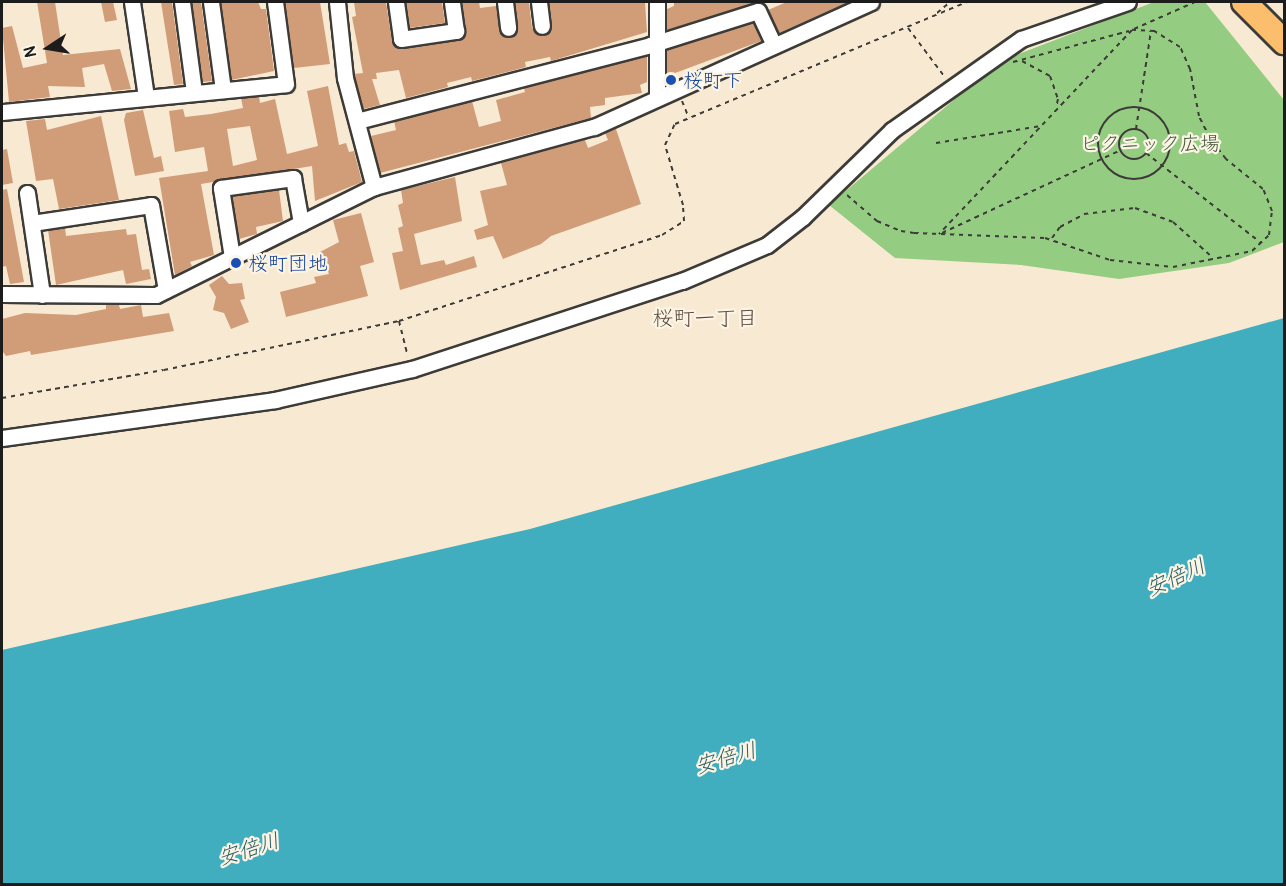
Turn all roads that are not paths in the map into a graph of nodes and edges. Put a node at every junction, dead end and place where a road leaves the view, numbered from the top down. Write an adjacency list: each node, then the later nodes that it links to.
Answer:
1 (132, 2): 23 (street)
2 (182, 2): 22 (street)
3 (211, 2): 21 (street)
4 (275, 2): 21 (street)
5 (337, 2): 26 (street)
6 (396, 2): 7 (street)
7 (452, 2)
8 (505, 2): 17 (street)
9 (539, 2): 16 (street)
10 (657, 2): 18 (street)
11 (871, 2): 20 (street)
12 (1128, 2): 35 (street)
13 (1244, 2): 19 (highway)
14 (1264, 2): 15 (highway)
15 (1284, 25)
16 (542, 26)
17 (508, 28)
18 (659, 42): 20 (street); 24 (street); 26 (street)
19 (1284, 42)
20 (774, 45): 24 (street)
21 (223, 90): 22 (street)
22 (194, 93): 23 (street)
23 (146, 97): 25 (street)
24 (657, 97): 27 (street)
25 (2, 112)
26 (357, 121): 27 (street)
27 (374, 187): 30 (street)
28 (27, 193): 29 (street)
29 (32, 223): 32 (street); 34 (street)
30 (302, 223): 31 (street); 31 (street)
31 (232, 257): 32 (street)
32 (166, 290): 34 (street)
33 (2, 294): 34 (street)
34 (42, 295)
35 (2, 438)

